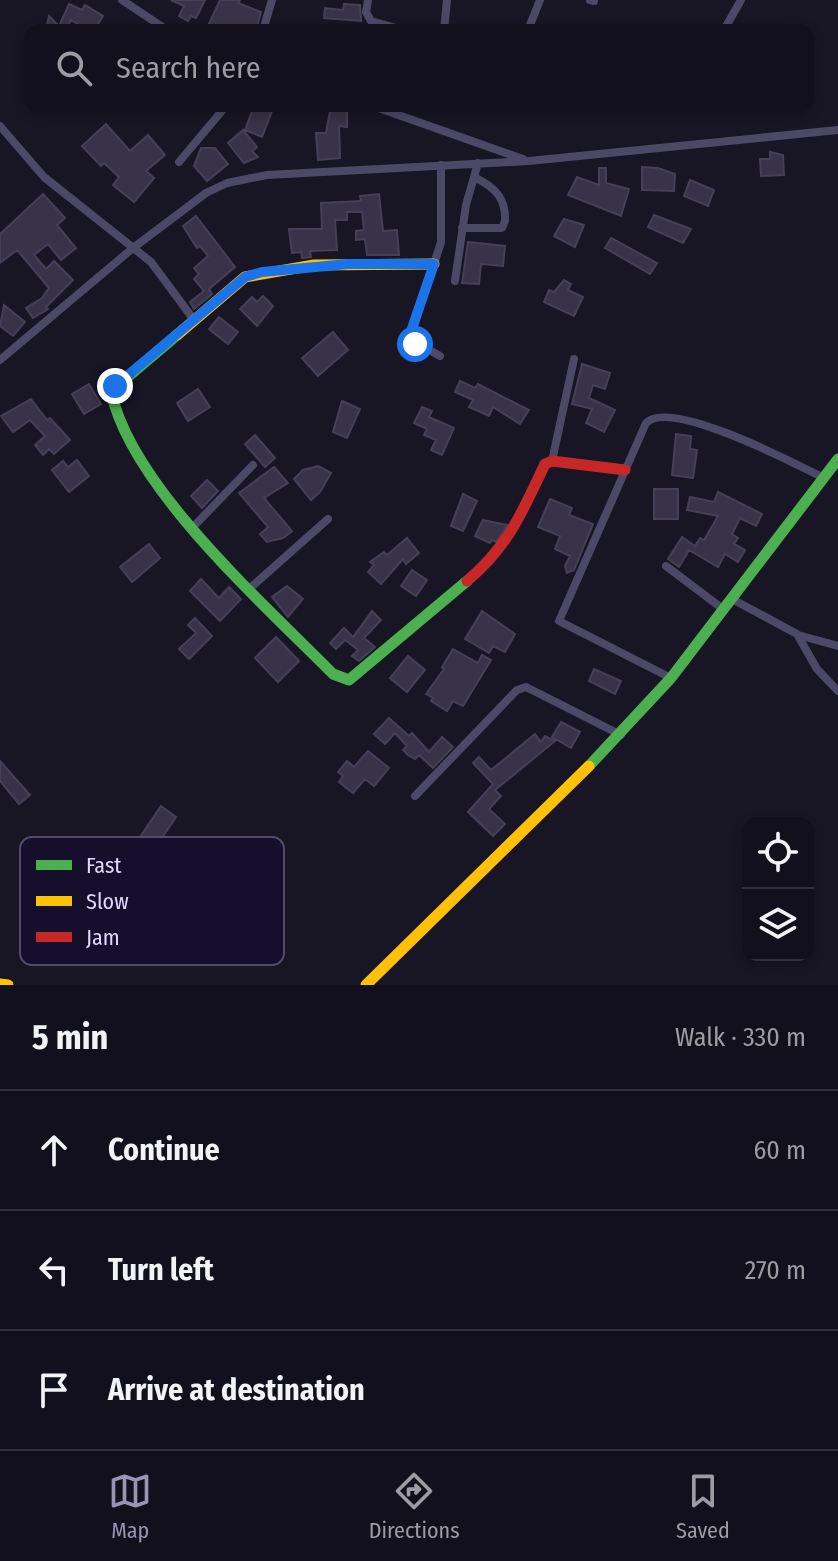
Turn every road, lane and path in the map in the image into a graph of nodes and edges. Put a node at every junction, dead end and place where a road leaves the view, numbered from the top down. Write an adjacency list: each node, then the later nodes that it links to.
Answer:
1 (122, 0): 7 (street)
2 (272, 0): 8 (street)
3 (368, 0): 9 (street)
4 (447, 0): 10 (street)
5 (540, 0): 11 (street)
6 (741, 0): 12 (street)
7 (158, 24)
8 (265, 24)
9 (382, 24)
10 (445, 24)
11 (530, 24)
12 (727, 24)
13 (221, 112): 18 (street)
14 (390, 112): 17 (street)
15 (0, 126): 23 (street)
16 (838, 130): 17 (street)
17 (529, 161): 19 (street)
18 (179, 162)
19 (478, 163): 20 (street); 21 (street)
20 (441, 165): 23 (street); 24 (street)
21 (476, 178): 22 (street); 22 (street)
22 (462, 228): 25 (street)
23 (133, 248): 26 (street); 29 (street)
24 (434, 264): 26 (main road); 27 (street)
25 (455, 281)
26 (194, 320): 36 (main road)
27 (440, 356)
28 (574, 359): 31 (street)
29 (0, 360)
30 (838, 459): 34 (main road)
31 (552, 461): 33 (main road); 38 (main road)
32 (253, 465): 36 (street)
33 (625, 470): 34 (street); 43 (street)
34 (824, 478): 39 (main road)
35 (328, 519): 38 (street)
36 (194, 526): 38 (main road)
37 (666, 566): 40 (street)
38 (249, 589)
39 (732, 599): 40 (main road); 41 (street)
40 (723, 609): 43 (main road)
41 (797, 634): 42 (street); 44 (street)
42 (838, 646)
43 (671, 678): 45 (main road)
44 (838, 691)
45 (621, 735): 46 (street); 49 (main road)
46 (415, 796)
47 (0, 984): 48 (main road)
48 (8, 985)
49 (366, 985)

